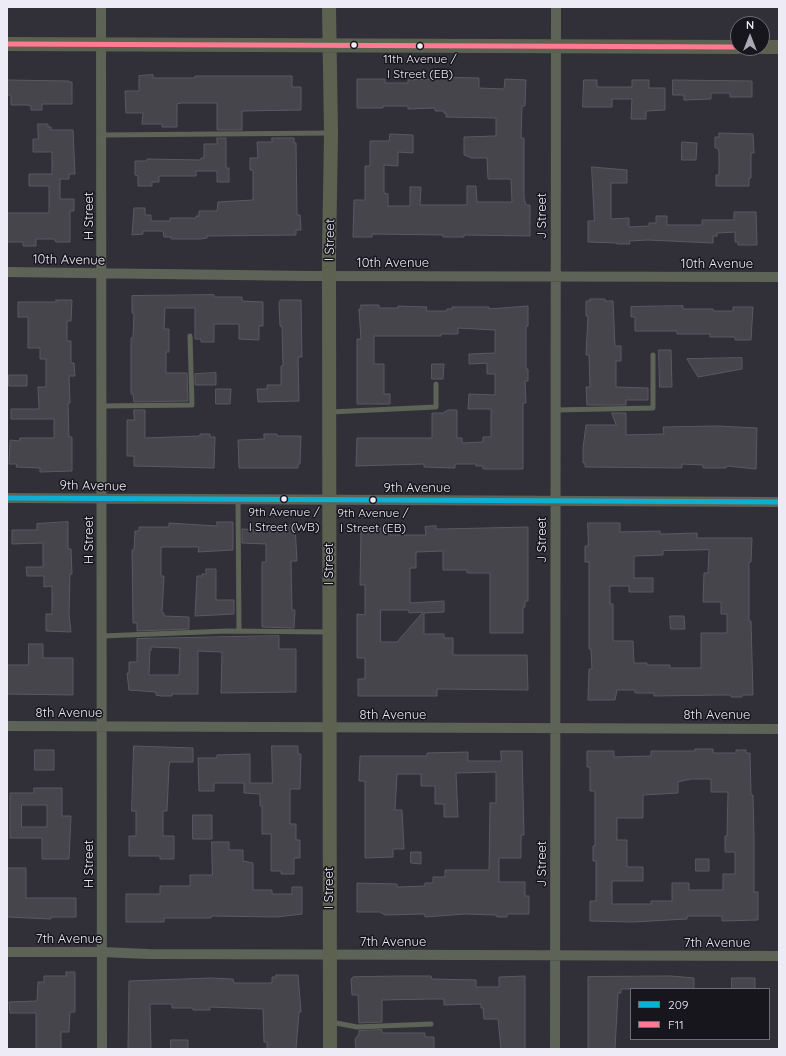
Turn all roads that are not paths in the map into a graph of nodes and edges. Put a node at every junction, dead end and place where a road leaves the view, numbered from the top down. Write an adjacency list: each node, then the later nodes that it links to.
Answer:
1 (101, 7): 5 (street, H Street)
2 (329, 7): 6 (street, I Street)
3 (556, 7): 7 (street, J Street)
4 (7, 44): 5 (street)
5 (101, 45): 6 (street); 10 (street, H Street)
6 (329, 45): 7 (street); 9 (street, I Street)
7 (555, 46): 8 (street); 14 (street, J Street)
8 (730, 47)
9 (331, 133): 10 (lane); 13 (street, I Street)
10 (102, 135): 12 (street, H Street)
11 (7, 272): 12 (street, 10th Avenue)
12 (102, 273): 13 (street, 10th Avenue); 19 (street, H Street)
13 (329, 276): 14 (street, 10th Avenue); 21 (street, I Street)
14 (555, 276): 15 (street, 10th Avenue); 20 (street, J Street)
15 (779, 277)
16 (190, 336): 19 (lane)
17 (653, 355): 20 (lane)
18 (436, 384): 21 (lane)
19 (102, 406): 23 (street, H Street)
20 (555, 410): 26 (street, J Street)
21 (329, 412): 25 (street, I Street)
22 (7, 498): 23 (street, 9th Avenue)
23 (102, 498): 24 (street, 9th Avenue); 30 (street, H Street)
24 (238, 500): 25 (street, 9th Avenue); 28 (lane)
25 (330, 500): 26 (street, 9th Avenue); 29 (street, I Street)
26 (556, 501): 27 (street, 9th Avenue); 34 (street, J Street)
27 (779, 502)
28 (239, 631): 29 (lane); 30 (lane)
29 (329, 632): 33 (street, I Street)
30 (102, 636): 32 (street, H Street)
31 (7, 726): 32 (street, 8th Avenue)
32 (101, 726): 33 (street, 8th Avenue); 37 (street, H Street)
33 (329, 728): 34 (street, 8th Avenue); 38 (street, I Street)
34 (555, 728): 35 (street, 8th Avenue); 39 (street, J Street)
35 (779, 729)
36 (7, 952): 37 (street, 7th Avenue)
37 (102, 952): 38 (street, 7th Avenue); 43 (street, H Street)
38 (329, 954): 39 (street, 7th Avenue); 41 (street, I Street)
39 (556, 955): 40 (street, 7th Avenue); 45 (street, J Street)
40 (779, 956)
41 (330, 1022): 42 (lane); 44 (street, I Street)
42 (431, 1024)
43 (102, 1049)
44 (330, 1049)
45 (555, 1049)

